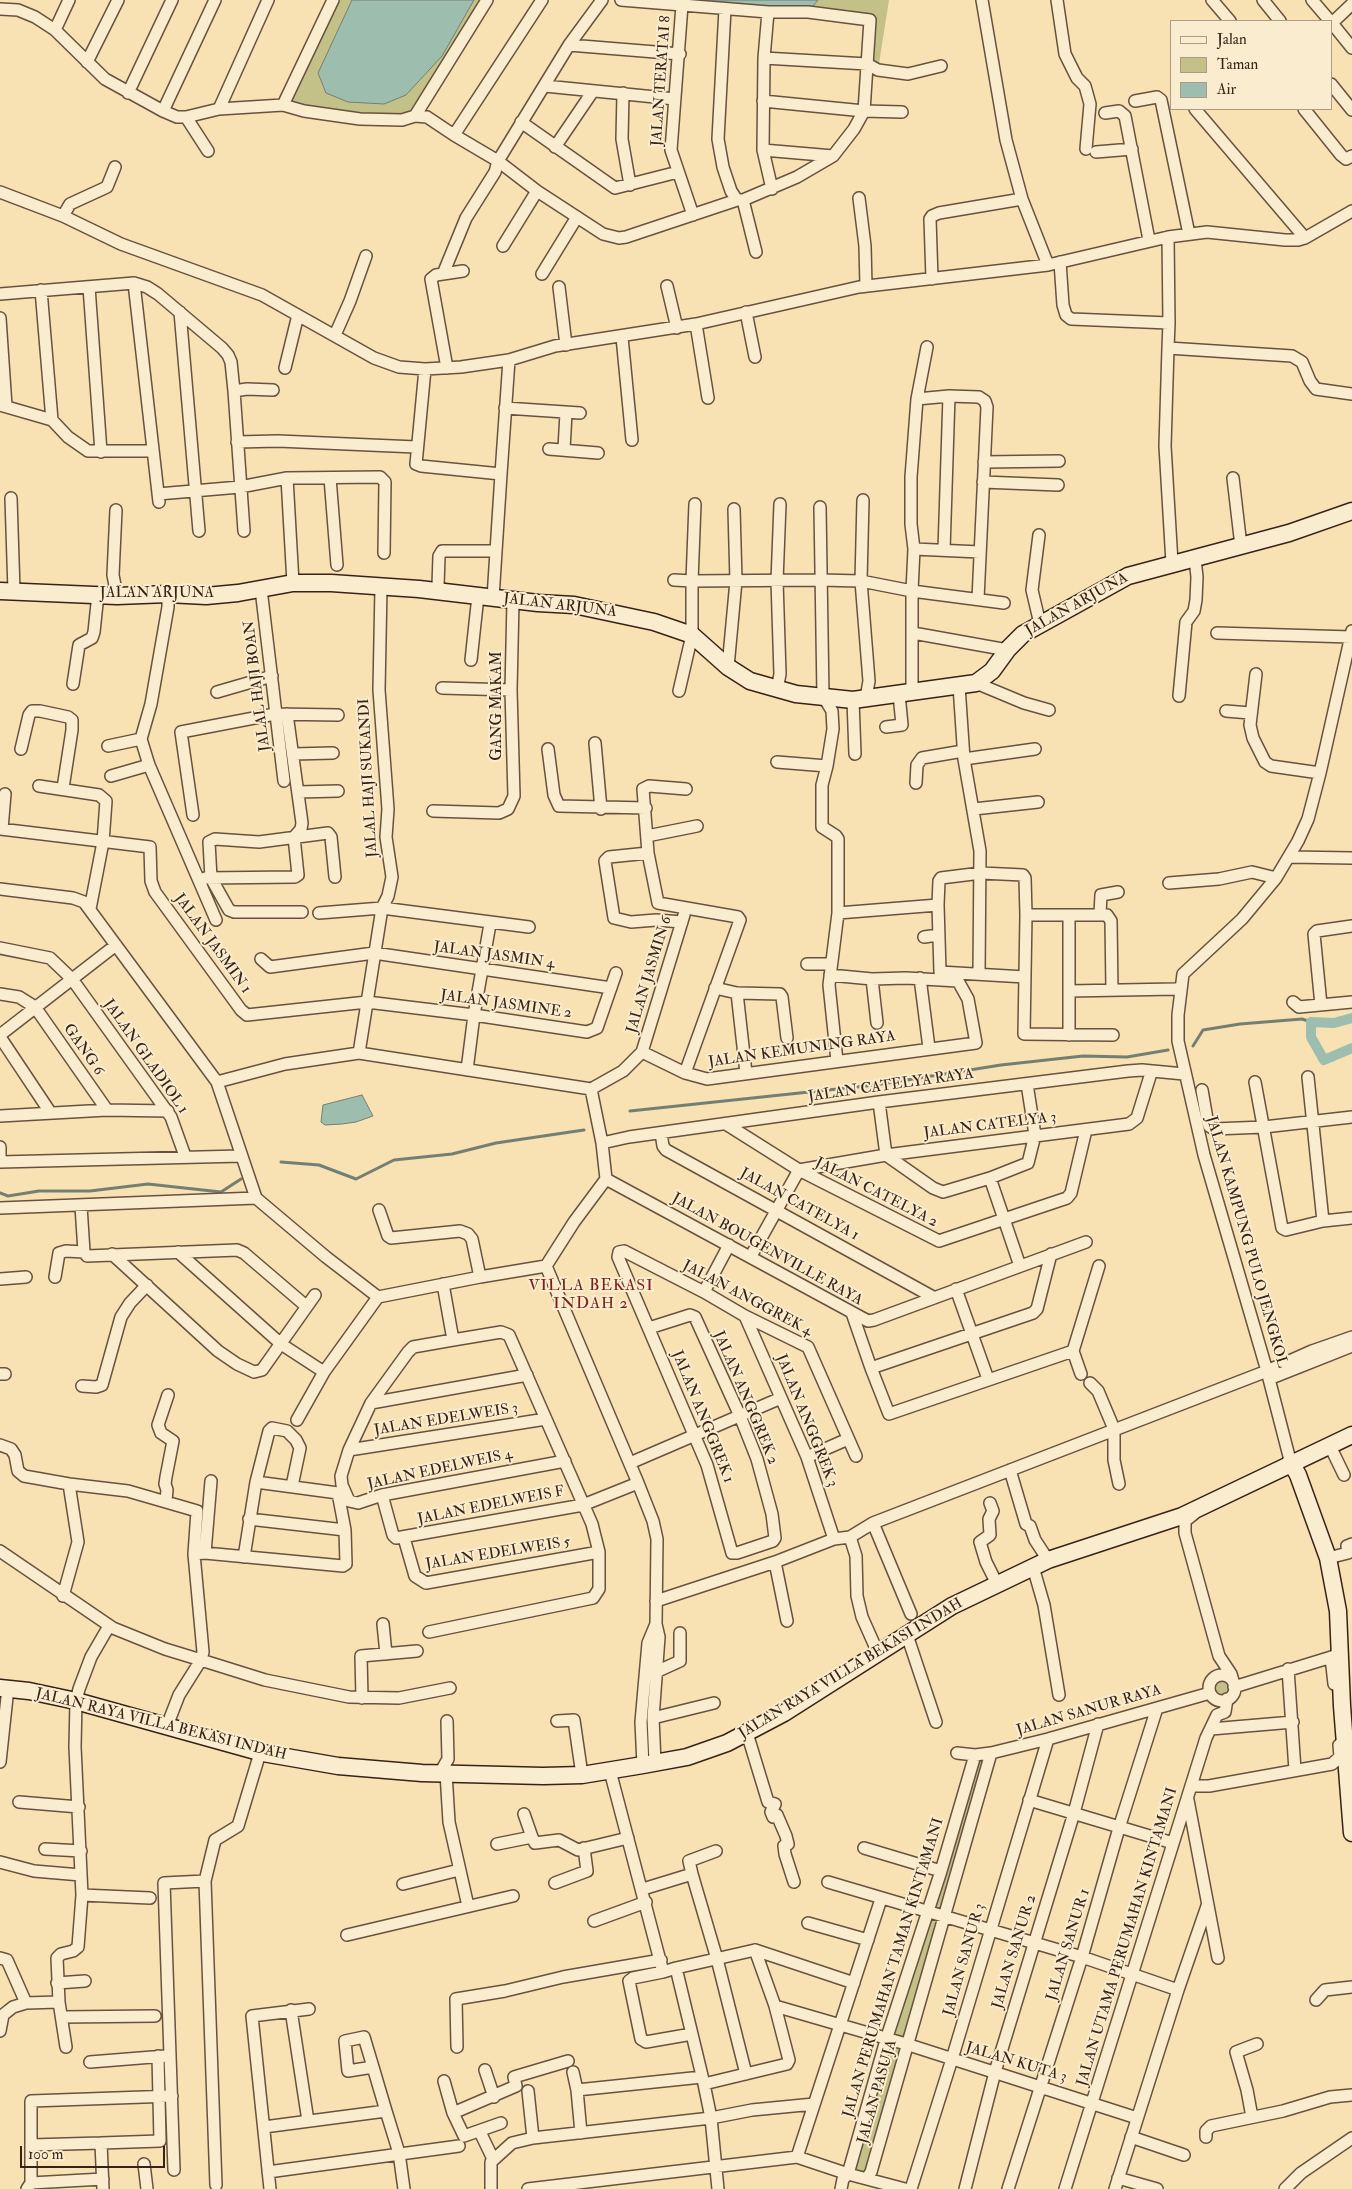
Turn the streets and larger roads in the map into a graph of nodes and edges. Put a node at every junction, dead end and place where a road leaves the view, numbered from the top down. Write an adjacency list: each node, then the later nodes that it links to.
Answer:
1 (70, 0): 27 (street)
2 (118, 0): 32 (street)
3 (172, 0): 38 (street)
4 (215, 0): 48 (street)
5 (268, 0): 44 (street)
6 (333, 0): 43 (street)
7 (487, 0): 52 (street)
8 (542, 0): 55 (street)
9 (602, 0): 28 (street)
10 (621, 0): 18 (street)
11 (982, 0): 70 (street)
12 (1057, 0): 57 (street)
13 (1212, 0): 22 (street)
14 (1263, 0): 23 (street)
15 (1312, 0): 24 (street)
16 (1352, 4): 25 (street)
17 (20, 5): 19 (street); 27 (street)
18 (682, 5): 20 (street); 30 (street, JALAN TERATAI 8)
19 (0, 9)
20 (725, 9): 21 (street); 71 (street)
21 (768, 12): 31 (street); 33 (street)
22 (1229, 20)
23 (1279, 20)
24 (1329, 20)
25 (1332, 21)
26 (1332, 23): 29 (street)
27 (55, 30): 32 (street)
28 (569, 45): 30 (street); 36 (street)
29 (1352, 48)
30 (680, 54): 40 (street, JALAN TERATAI 8)
31 (764, 58): 33 (street); 42 (street)
32 (87, 62): 38 (street)
33 (867, 64): 34 (street); 49 (street)
34 (941, 66)
35 (1332, 85): 47 (street)
36 (544, 86): 37 (street); 54 (street)
37 (593, 91): 39 (street); 56 (street)
38 (128, 93): 48 (street)
39 (623, 93): 40 (street); 65 (street)
40 (675, 100): 64 (street, JALAN TERATAI 8)
41 (1134, 101): 76 (street)
42 (763, 102): 49 (street); 58 (street)
43 (282, 105): 44 (street); 52 (street)
44 (219, 110): 53 (street)
45 (1196, 110): 78 (street)
46 (1305, 110): 61 (street)
47 (1352, 110)
48 (163, 111): 53 (street)
49 (864, 111): 50 (street); 60 (street)
50 (902, 112)
51 (1105, 114): 57 (street)
52 (415, 116): 55 (street)
53 (186, 117): 59 (street)
54 (521, 122): 56 (street); 62 (street)
55 (454, 135): 62 (street)
56 (555, 147): 65 (street)
57 (1132, 149): 79 (street)
58 (763, 150): 60 (street); 66 (street)
59 (208, 151)
60 (833, 156): 66 (street)
61 (1347, 156)
62 (498, 161): 67 (street); 86 (street)
63 (115, 167): 74 (street)
64 (678, 172): 65 (street); 73 (street, JALAN TERATAI 8)
65 (630, 185)
66 (772, 189): 71 (street)
67 (537, 191): 75 (street); 80 (street)
68 (0, 192): 74 (street)
69 (859, 198): 91 (street)
70 (1022, 199): 84 (street); 88 (street)
71 (740, 200): 73 (street); 81 (street)
72 (1352, 211): 78 (street)
73 (693, 215): 75 (street)
74 (63, 216): 98 (street)
75 (577, 217): 87 (street)
76 (1189, 234): 77 (street); 78 (street)
77 (1168, 237): 79 (street); 101 (street)
78 (1304, 238)
79 (1149, 240): 83 (street)
80 (503, 246)
81 (756, 252)
82 (366, 256): 105 (street)
83 (1060, 262): 84 (street); 99 (street)
84 (1048, 265): 88 (street)
85 (463, 271): 86 (street)
86 (443, 274): 113 (street)
87 (542, 274)
88 (932, 279): 91 (street)
89 (134, 283): 92 (street); 96 (street); 131 (street)
90 (667, 286): 103 (street)
91 (866, 286): 97 (street)
92 (89, 287): 94 (street); 132 (street)
93 (559, 287): 107 (street)
94 (41, 290): 95 (street); 125 (street)
95 (0, 294)
96 (180, 312): 116 (street); 143 (street)
97 (746, 312): 102 (street); 110 (street)
98 (298, 315): 105 (street); 112 (street)
99 (1066, 315): 101 (street); 104 (street)
100 (0, 318): 121 (street)
101 (1169, 323): 109 (street)
102 (696, 324): 103 (street); 119 (street)
103 (676, 328): 106 (street)
104 (1066, 330)
105 (335, 335): 114 (street)
106 (622, 337): 107 (street); 126 (street)
107 (566, 345): 111 (street)
108 (927, 347): 120 (street)
109 (1168, 348): 117 (street); 162 (street)
110 (755, 356)
111 (508, 360): 113 (street); 122 (street)
112 (285, 368)
113 (447, 368): 114 (street)
114 (425, 369): 128 (street)
115 (273, 390): 116 (street)
116 (234, 391): 127 (street)
117 (1352, 394)
118 (949, 396): 120 (street); 135 (street); 157 (street)
119 (708, 398)
120 (917, 399): 156 (street)
121 (3, 406): 125 (street)
122 (505, 408): 123 (street); 136 (street)
123 (566, 413): 124 (street); 130 (street)
124 (580, 413)
125 (52, 420): 132 (street)
126 (632, 440)
127 (237, 442): 128 (street); 142 (street)
128 (416, 447): 136 (street)
129 (549, 449): 130 (street)
130 (564, 449): 133 (street)
131 (153, 451): 132 (street); 143 (street)
132 (101, 452)
133 (598, 453)
134 (1060, 461): 135 (street)
135 (984, 462): 140 (street)
136 (501, 474): 158 (street)
137 (287, 478): 138 (street); 142 (street); 170 (street)
138 (330, 478): 160 (street); 163 (street)
139 (1233, 478): 155 (street)
140 (983, 482): 141 (street); 159 (street)
141 (1058, 485)
142 (240, 486): 143 (street); 153 (street)
143 (195, 490): 152 (street)
144 (11, 498): 173 (street)
145 (864, 500): 169 (street)
146 (695, 504): 166 (street)
147 (780, 504): 168 (street)
148 (820, 507): 165 (street)
149 (734, 509): 167 (street)
150 (116, 510): 178 (street)
151 (1352, 511): 155 (street, JALAN ARJUNA)
152 (199, 531)
153 (244, 531)
154 (1039, 535): 183 (street)
155 (1241, 546): 161 (street, JALAN ARJUNA)
156 (914, 548): 157 (street); 175 (street)
157 (944, 550): 159 (street)
158 (496, 551): 174 (street); 179 (street)
159 (980, 552): 180 (street)
160 (384, 553)
161 (1195, 559): 162 (street, JALAN ARJUNA); 203 (street)
162 (1172, 563): 183 (street, JALAN ARJUNA)
163 (336, 565)
164 (674, 580): 166 (street)
165 (820, 580): 168 (street); 169 (street); 202 (street)
166 (692, 581): 167 (street); 187 (street)
167 (736, 581): 168 (street); 190 (street)
168 (778, 581): 198 (street)
169 (861, 581): 175 (street); 204 (street)
170 (292, 583): 171 (street, JALAN ARJUNA); 172 (street, JALAN ARJUNA)
171 (382, 587): 174 (street, JALAN ARJUNA); 259 (street, JALAL HAJI SUKANDI)
172 (261, 588): 177 (street, JALAN ARJUNA); 192 (street, JALAL HAJI BOAN)
173 (7, 591): 176 (street, JALAN ARJUNA)
174 (435, 591): 179 (street, JALAN ARJUNA)
175 (912, 591): 180 (street); 184 (street)
176 (98, 594): 178 (street, JALAN ARJUNA); 194 (street)
177 (168, 594): 178 (street, JALAN ARJUNA); 212 (street)
178 (117, 596)
179 (485, 597): 181 (street, JALAN ARJUNA); 189 (street)
180 (978, 599): 182 (street)
181 (513, 601): 187 (street, JALAN ARJUNA); 197 (street, GANG MAKAM)
182 (1004, 603)
183 (1040, 624): 188 (street, JALAN ARJUNA)
184 (913, 633): 188 (street); 201 (street)
185 (1217, 633): 186 (street)
186 (1351, 634): 225 (street, JALAN KAMPUNG PULO JENGKOL)
187 (692, 635): 190 (street, JALAN ARJUNA); 199 (street)
188 (1008, 648): 193 (street, JALAN ARJUNA)
189 (471, 660)
190 (728, 667): 198 (street, JALAN ARJUNA)
191 (1256, 674): 207 (street)
192 (272, 676): 200 (street); 208 (street, JALAL HAJI BOAN)
193 (976, 683): 195 (street, JALAN ARJUNA); 205 (street)
194 (73, 684)
195 (959, 686): 201 (street, JALAN ARJUNA); 221 (street)
196 (442, 688): 197 (street)
197 (511, 690): 239 (street, GANG MAKAM)
198 (777, 690): 202 (street, JALAN ARJUNA)
199 (679, 691)
200 (218, 692)
201 (905, 693): 204 (street, JALAN ARJUNA); 211 (street)
202 (823, 696): 204 (street, JALAN ARJUNA); 224 (street)
203 (1179, 696)
204 (860, 699): 220 (street)
205 (1049, 710)
206 (1226, 711): 207 (street)
207 (1250, 713): 225 (street)
208 (275, 714): 209 (street); 227 (street, JALAL HAJI BOAN); 240 (street)
209 (287, 714): 210 (street); 219 (street)
210 (338, 715)
211 (886, 727)
212 (141, 738): 214 (street); 223 (street)
213 (595, 743): 236 (street)
214 (108, 746)
215 (1035, 748): 221 (street)
216 (21, 749): 230 (street)
217 (548, 749): 236 (street)
218 (333, 753): 219 (street)
219 (293, 754): 233 (street)
220 (855, 754)
221 (963, 755): 228 (street); 238 (street)
222 (777, 762): 224 (street)
223 (149, 765): 226 (street); 251 (street)
224 (827, 766): 263 (street)
225 (1320, 772): 247 (street, JALAN KAMPUNG PULO JENGKOL)
226 (111, 776)
227 (284, 781)
228 (916, 783)
229 (39, 786): 230 (street)
230 (64, 788): 245 (street)
231 (686, 789): 237 (street)
232 (338, 791): 233 (street)
233 (298, 792): 244 (street)
234 (5, 794): 242 (street)
235 (1038, 802): 238 (street)
236 (601, 808): 237 (street)
237 (646, 808): 243 (street)
238 (974, 810): 249 (street)
239 (433, 811)
240 (194, 815)
241 (697, 826): 243 (street)
242 (1, 829): 245 (street)
243 (647, 836): 246 (street)
244 (294, 837): 250 (street); 251 (street); 251 (street)
245 (103, 842): 260 (street); 295 (street, JALAN JASMIN 1)
246 (648, 853): 256 (street); 268 (street)
247 (1289, 857): 248 (street); 252 (street, JALAN KAMPUNG PULO JENGKOL)
248 (1352, 858)
249 (981, 874): 257 (street); 264 (street); 283 (street)
250 (335, 877)
251 (204, 878): 261 (street); 267 (street)
252 (1276, 878): 253 (street); 314 (street, JALAN KAMPUNG PULO JENGKOL)
253 (1169, 883)
254 (0, 889): 260 (street)
255 (1118, 892): 265 (street)
256 (658, 903): 258 (street); 268 (street)
257 (938, 905): 263 (street); 273 (street)
258 (685, 906): 269 (street, JALAN JASMIN 6); 289 (street)
259 (382, 908): 262 (street); 270 (street); 277 (street, JALAL HAJI SUKANDI)
260 (90, 909): 275 (street)
261 (302, 912)
262 (319, 913)
263 (838, 913): 281 (street)
264 (1026, 914): 266 (street); 284 (street)
265 (1100, 914): 266 (street); 291 (street)
266 (1069, 915): 292 (street)
267 (216, 920)
268 (656, 920): 269 (street)
269 (682, 922): 307 (street, JALAN JASMIN 6)
270 (490, 924): 272 (street); 280 (street)
271 (1352, 926): 298 (street)
272 (529, 927)
273 (938, 935): 274 (street); 283 (street)
274 (924, 937)
275 (116, 945): 286 (street); 316 (street)
276 (0, 948): 286 (street, JALAN GLADIOL 1)
277 (374, 953): 278 (street, JALAN JASMIN 4); 280 (street, JALAN JASMIN 4); 295 (street, JALAL HAJI SUKANDI)
278 (261, 959)
279 (807, 964): 281 (street)
280 (482, 969): 288 (street, JALAN JASMIN 4); 300 (street)
281 (830, 970): 287 (street); 309 (street)
282 (616, 973): 288 (street, JALAN JASMINE 2)
283 (979, 974): 284 (street)
284 (1025, 977): 302 (street)
285 (920, 978): 287 (street); 306 (street); 306 (street, JALAN KEMUNING RAYA)
286 (72, 979): 299 (street); 323 (street, JALAN GLADIOL 1)
287 (872, 979): 301 (street)
288 (611, 988): 300 (street, JALAN JASMINE 2)
289 (715, 988): 294 (street); 313 (street)
290 (1176, 989): 291 (street)
291 (1112, 990): 292 (street)
292 (1069, 991): 302 (street)
293 (0, 994): 299 (street)
294 (737, 994): 305 (street); 311 (street)
295 (367, 1002): 300 (street, JALAN JASMINE 2); 308 (street, JALAL HAJI SUKANDI)
296 (1293, 1002): 298 (street)
297 (1352, 1002): 298 (street)
298 (1321, 1005)
299 (35, 1007): 304 (street); 322 (street, GANG 6)
300 (474, 1015): 310 (street)
301 (877, 1023)
302 (1069, 1035): 303 (street)
303 (1112, 1035)
304 (0, 1036): 324 (street)
305 (787, 1038)
306 (929, 1048): 309 (street, JALAN KEMUNING RAYA)
307 (642, 1052): 313 (street, JALAN KEMUNING RAYA); 319 (street)
308 (359, 1053): 310 (street); 316 (street)
309 (837, 1061): 311 (street, JALAN KEMUNING RAYA)
310 (467, 1070): 319 (street)
311 (746, 1073): 313 (street, JALAN KEMUNING RAYA)
312 (1152, 1073): 314 (street, JALAN CATELYA RAYA); 318 (street, JALAN CATELYA RAYA); 330 (street, JALAN CATELYA 3)
313 (685, 1074)
314 (1184, 1074): 386 (street, JALAN KAMPUNG PULO JENGKOL)
315 (1308, 1077): 327 (street)
316 (218, 1082): 337 (street)
317 (1255, 1082): 329 (street)
318 (1028, 1084): 321 (street, JALAN CATELYA RAYA); 332 (street)
319 (591, 1089): 333 (street)
320 (1202, 1090): 329 (street)
321 (879, 1102): 328 (street, JALAN CATELYA RAYA); 335 (street)
322 (107, 1110): 323 (street); 324 (street)
323 (168, 1111): 336 (street, JALAN GLADIOL 1)
324 (50, 1112): 325 (street)
325 (0, 1116)
326 (1352, 1118): 327 (street)
327 (1312, 1121): 329 (street); 349 (street)
328 (726, 1124): 331 (street, JALAN CATELYA RAYA); 339 (street, JALAN CATELYA 2)
329 (1264, 1127): 349 (street)
330 (1086, 1130): 332 (street, JALAN CATELYA 3); 347 (street, JALAN CATELYA 2)
331 (661, 1133): 333 (street, JALAN CATELYA RAYA); 345 (street, JALAN CATELYA 1)
332 (1035, 1135): 335 (street, JALAN CATELYA 3); 340 (street)
333 (602, 1143): 341 (street)
334 (0, 1147): 338 (street)
335 (886, 1155): 339 (street, JALAN CATELYA 3); 340 (street)
336 (185, 1156): 337 (street); 338 (street)
337 (241, 1156): 342 (street)
338 (0, 1162)
339 (799, 1170): 345 (street); 347 (street, JALAN CATELYA 2)
340 (990, 1178): 347 (street)
341 (606, 1179): 351 (street, JALAN BOUGENVILLE RAYA); 358 (street)
342 (256, 1198): 343 (street); 370 (street)
343 (81, 1206): 344 (street); 352 (street)
344 (0, 1208)
345 (776, 1209): 357 (street); 371 (street, JALAN CATELYA 1)
346 (379, 1210): 363 (street)
347 (1003, 1218): 359 (street)
348 (1352, 1218): 349 (street)
349 (1323, 1221)
350 (1086, 1242): 356 (street, JALAN BOUGENVILLE RAYA)
351 (729, 1245): 357 (street, JALAN BOUGENVILLE RAYA); 368 (street)
352 (84, 1252): 355 (street); 362 (street)
353 (178, 1252): 355 (street); 372 (street); 379 (street)
354 (619, 1252): 368 (street, JALAN ANGGREK 4); 375 (street, JALAN ANGGREK 1)
355 (112, 1254): 366 (street)
356 (1052, 1254): 359 (street, JALAN BOUGENVILLE RAYA); 376 (street)
357 (751, 1256): 373 (street, JALAN BOUGENVILLE RAYA)
358 (546, 1266): 363 (street); 406 (street)
359 (1020, 1266): 367 (street, JALAN BOUGENVILLE RAYA)
360 (1099, 1266): 381 (street)
361 (26, 1277): 364 (street)
362 (55, 1277)
363 (480, 1277): 365 (street)
364 (0, 1279)
365 (443, 1284): 370 (street); 378 (street)
366 (147, 1285): 379 (street); 389 (street)
367 (956, 1289): 371 (street, JALAN BOUGENVILLE RAYA); 376 (street)
368 (704, 1292): 374 (street, JALAN ANGGREK 4)
369 (315, 1296): 372 (street)
370 (378, 1297): 383 (street)
371 (933, 1297): 373 (street, JALAN BOUGENVILLE RAYA)
372 (306, 1306): 379 (street)
373 (852, 1313): 382 (street)
374 (745, 1316): 391 (street, JALAN ANGGREK 3); 399 (street, JALAN ANGGREK 4)
375 (649, 1328): 393 (street, JALAN ANGGREK 2); 397 (street, JALAN ANGGREK 1)
376 (972, 1334): 382 (street); 387 (street)
377 (1352, 1337): 386 (street)
378 (453, 1340): 385 (street); 392 (street)
379 (281, 1344): 383 (street)
380 (1352, 1346): 386 (street)
381 (1073, 1351): 384 (street); 387 (street)
382 (871, 1368): 387 (street)
383 (324, 1372): 395 (street)
384 (1081, 1374)
385 (528, 1375): 392 (street); 394 (street)
386 (1268, 1375): 396 (street); 407 (street, JALAN KAMPUNG PULO JENGKOL)
387 (988, 1379)
388 (1090, 1383): 396 (street)
389 (82, 1386)
390 (168, 1395): 418 (street)
391 (781, 1398): 393 (street); 404 (street, JALAN ANGGREK 3)
392 (371, 1403): 402 (street)
393 (740, 1416): 397 (street); 426 (street, JALAN ANGGREK 2)
394 (546, 1419): 402 (street, JALAN EDELWEIS 3); 405 (street)
395 (297, 1420)
396 (1114, 1429): 408 (street); 414 (street)
397 (695, 1435): 406 (street); 426 (street, JALAN ANGGREK 1)
398 (1352, 1435): 401 (street, JALAN RAYA VILLA BEKASI INDAH)
399 (848, 1439): 403 (street, JALAN ANGGREK 4); 404 (street)
400 (0, 1445): 413 (street)
401 (1330, 1446): 407 (street, JALAN RAYA VILLA BEKASI INDAH); 409 (street)
402 (349, 1450): 416 (street, JALAN EDELWEIS 4)
403 (856, 1456)
404 (807, 1457): 427 (street, JALAN ANGGREK 3)
405 (564, 1461): 416 (street, JALAN EDELWEIS 4); 420 (street)
406 (630, 1464): 412 (street)
407 (1289, 1464): 417 (street, JALAN RAYA VILLA BEKASI INDAH); 433 (street)
408 (1010, 1470): 422 (street); 435 (street)
409 (1344, 1475)
410 (211, 1480): 431 (street)
411 (256, 1482): 415 (street); 415 (street); 421 (street)
412 (638, 1483): 420 (street, JALAN EDELWEIS F); 438 (street)
413 (68, 1484): 418 (street); 437 (street)
414 (1119, 1484)
415 (292, 1486): 423 (street)
416 (382, 1495): 425 (street)
417 (1219, 1499): 435 (street, JALAN RAYA VILLA BEKASI INDAH); 454 (street)
418 (166, 1501): 431 (street)
419 (990, 1503): 436 (street)
420 (583, 1505): 425 (street, JALAN EDELWEIS F); 430 (street)
421 (249, 1519): 423 (street); 432 (street)
422 (873, 1523): 424 (street); 439 (street)
423 (345, 1530): 432 (street)
424 (850, 1537): 427 (street); 449 (street)
425 (404, 1538): 430 (street, JALAN EDELWEIS 5)
426 (775, 1538)
427 (834, 1539): 434 (street)
428 (1352, 1544): 433 (street)
429 (0, 1552): 437 (street)
430 (598, 1552): 444 (street)
431 (199, 1553): 432 (street); 451 (street)
432 (244, 1556)
433 (1328, 1558): 450 (street)
434 (775, 1562): 438 (street); 440 (street)
435 (1041, 1564): 436 (street, JALAN RAYA VILLA BEKASI INDAH); 458 (street)
436 (997, 1584): 446 (street, JALAN RAYA VILLA BEKASI INDAH)
437 (63, 1596): 443 (street)
438 (656, 1601): 442 (street)
439 (911, 1614)
440 (787, 1621)
441 (383, 1624): 448 (street)
442 (656, 1624): 453 (street); 480 (street)
443 (109, 1626): 451 (street); 461 (street)
444 (429, 1632)
445 (680, 1633): 453 (street)
446 (907, 1635): 449 (street, JALAN RAYA VILLA BEKASI INDAH); 468 (street)
447 (417, 1651): 448 (street)
448 (386, 1654): 459 (street)
449 (878, 1654): 473 (street, JALAN RAYA VILLA BEKASI INDAH)
450 (1335, 1656): 452 (street); 463 (street); 481 (street)
451 (201, 1660): 459 (street); 471 (street)
452 (1288, 1669): 454 (street); 469 (street)
453 (656, 1672): 465 (street)
454 (1234, 1685): 457 (street); 460 (street)
455 (4, 1688): 461 (street, JALAN RAYA VILLA BEKASI INDAH); 479 (street)
456 (450, 1688): 459 (street)
457 (1210, 1693): 460 (street); 464 (street, JALAN SANUR RAYA)
458 (1059, 1695)
459 (362, 1698)
460 (1227, 1699): 472 (street, JALAN UTAMA PERUMAHAN KINTAMANI)
461 (76, 1701): 471 (street, JALAN RAYA VILLA BEKASI INDAH); 489 (street)
462 (714, 1703): 465 (street)
463 (1347, 1706): 493 (street)
464 (1157, 1708): 470 (street, JALAN SANUR RAYA); 492 (street, JALAN SANUR 1)
465 (653, 1718): 480 (street)
466 (447, 1721): 483 (street)
467 (557, 1721): 484 (street)
468 (936, 1722)
469 (1293, 1722): 472 (street); 481 (street)
470 (1098, 1724): 474 (street, JALAN SANUR RAYA); 490 (street, JALAN SANUR 2)
471 (167, 1726): 475 (street, JALAN RAYA VILLA BEKASI INDAH)
472 (1211, 1729): 485 (street, JALAN UTAMA PERUMAHAN KINTAMANI)
473 (747, 1733): 480 (street, JALAN RAYA VILLA BEKASI INDAH); 509 (street)
474 (1048, 1739): 477 (street, JALAN SANUR RAYA); 487 (street, JALAN SANUR 3)
475 (260, 1753): 483 (street, JALAN RAYA VILLA BEKASI INDAH); 508 (street)
476 (957, 1753): 478 (street, JALAN SANUR RAYA)
477 (991, 1753): 478 (street, JALAN SANUR RAYA); 522 (street, JALAN PASUJA)
478 (975, 1755): 505 (street, JALAN PERUMAHAN TAMAN KINTAMANI)
479 (0, 1762)
480 (649, 1764): 482 (street, JALAN RAYA VILLA BEKASI INDAH)
481 (1295, 1770): 485 (street)
482 (610, 1771): 484 (street, JALAN RAYA VILLA BEKASI INDAH); 495 (street)
483 (443, 1773): 484 (street, JALAN RAYA VILLA BEKASI INDAH); 504 (street)
484 (582, 1775)
485 (1191, 1786): 486 (street, JALAN UTAMA PERUMAHAN KINTAMANI)
486 (1188, 1797): 496 (street, JALAN UTAMA PERUMAHAN KINTAMANI); 520 (street)
487 (1029, 1800): 490 (street); 525 (street, JALAN SANUR 3)
488 (19, 1802): 489 (street)
489 (78, 1807): 501 (street)
490 (1074, 1813): 492 (street); 528 (street, JALAN SANUR 2)
491 (524, 1814): 494 (street)
492 (1119, 1828): 496 (street); 530 (street, JALAN SANUR 1)
493 (1352, 1833)
494 (532, 1837): 497 (street); 498 (street)
495 (628, 1838): 498 (street); 513 (street)
496 (1173, 1843): 537 (street, JALAN UTAMA PERUMAHAN KINTAMANI)
497 (497, 1844)
498 (584, 1848): 511 (street)
499 (864, 1848): 505 (street)
500 (45, 1849): 501 (street)
501 (81, 1851): 507 (street)
502 (716, 1851): 506 (street)
503 (0, 1862): 507 (street)
504 (459, 1870): 512 (street); 519 (street)
505 (941, 1871): 521 (street, JALAN PERUMAHAN TAMAN KINTAMANI)
506 (692, 1874): 513 (street); 533 (street)
507 (81, 1875): 514 (street)
508 (206, 1881): 559 (street); 610 (street)
509 (794, 1882)
510 (828, 1882): 517 (street)
511 (554, 1883)
512 (403, 1884)
513 (643, 1890): 518 (street)
514 (82, 1895): 516 (street); 539 (street)
515 (513, 1896): 519 (street)
516 (150, 1898)
517 (881, 1899): 521 (street); 527 (street)
518 (646, 1902): 523 (street); 534 (street)
519 (468, 1906): 526 (street)
520 (1207, 1906): 532 (street); 542 (street)
521 (927, 1912): 522 (street); 554 (street, JALAN PERUMAHAN TAMAN KINTAMANI)
522 (944, 1916): 525 (street); 555 (street, JALAN PASUJA)
523 (594, 1921)
524 (808, 1923): 527 (street)
525 (989, 1931): 528 (street); 561 (street, JALAN SANUR 3)
526 (347, 1934)
527 (868, 1940): 540 (street)
528 (1032, 1943): 530 (street); 567 (street, JALAN SANUR 2)
529 (755, 1950): 533 (street); 540 (street); 546 (street)
530 (1082, 1957): 537 (street); 571 (street, JALAN SANUR 1)
531 (0, 1958): 545 (street)
532 (1218, 1958)
533 (717, 1959): 535 (street); 568 (street)
534 (660, 1960): 536 (street); 558 (street)
535 (676, 1968): 536 (street); 553 (street)
536 (664, 1972): 553 (street)
537 (1133, 1974): 542 (street); 578 (street, JALAN UTAMA PERUMAHAN KINTAMANI)
538 (85, 1981): 539 (street)
539 (57, 1983): 544 (street)
540 (854, 1983): 551 (street)
541 (1352, 1987): 543 (street)
542 (1178, 1990): 583 (street)
543 (1316, 2000)
544 (59, 2002): 545 (street); 550 (street)
545 (26, 2003): 552 (street)
546 (775, 2006): 551 (street, JALAN KUTA 3); 568 (street)
547 (309, 2009): 548 (street)
548 (291, 2010): 585 (street); 587 (street)
549 (155, 2016): 550 (street)
550 (62, 2017): 557 (street)
551 (841, 2025): 554 (street, JALAN KUTA 3); 579 (street)
552 (0, 2031)
553 (692, 2034): 570 (street)
554 (886, 2040): 555 (street, JALAN KUTA 3); 605 (street, JALAN PERUMAHAN TAMAN KINTAMANI)
555 (906, 2044): 561 (street, JALAN KUTA 3); 606 (street, JALAN PASUJA)
556 (1257, 2044): 584 (street)
557 (66, 2047)
558 (457, 2047)
559 (170, 2055): 560 (street); 576 (street)
560 (158, 2056): 563 (street); 575 (street)
561 (952, 2059): 567 (street, JALAN KUTA 3); 620 (street, JALAN SANUR 3)
562 (568, 2061): 577 (street)
563 (90, 2062)
564 (373, 2067): 580 (street)
565 (485, 2070): 577 (street)
566 (573, 2072): 572 (street)
567 (995, 2072): 571 (street, JALAN KUTA 3); 621 (street, JALAN SANUR 2)
568 (746, 2074): 570 (street)
569 (444, 2080): 581 (street)
570 (703, 2080): 572 (street); 582 (street)
571 (1040, 2086): 578 (street, JALAN KUTA 3); 622 (street, JALAN SANUR 1)
572 (576, 2090): 589 (street)
573 (528, 2091): 591 (street)
574 (1352, 2095): 584 (street)
575 (159, 2096): 576 (street); 594 (street); 595 (street)
576 (172, 2096): 603 (street)
577 (494, 2097): 581 (street)
578 (1093, 2102): 583 (street, JALAN KUTA 3); 623 (street, JALAN UTAMA PERUMAHAN KINTAMANI)
579 (814, 2104): 582 (street); 599 (street)
580 (386, 2111): 585 (street); 597 (street)
581 (453, 2113): 588 (street)
582 (711, 2118): 589 (street); 602 (street)
583 (1137, 2118): 592 (street)
584 (1252, 2118): 590 (street)
585 (308, 2121): 587 (street)
586 (501, 2123): 588 (street)
587 (264, 2127): 604 (street)
588 (480, 2132): 600 (street)
589 (581, 2133): 591 (street)
590 (1206, 2137)
591 (533, 2138): 600 (street)
592 (1131, 2138): 598 (street); 607 (street)
593 (1352, 2138): 625 (street)
594 (102, 2143): 595 (street); 608 (street)
595 (31, 2145): 611 (street)
596 (459, 2146): 597 (street)
597 (399, 2153): 604 (street); 614 (street)
598 (1184, 2155)
599 (797, 2157): 602 (street); 605 (street)
600 (493, 2159): 615 (street)
601 (144, 2164): 612 (street)
602 (717, 2167): 616 (street); 617 (street)
603 (174, 2170)
604 (268, 2172): 613 (street)
605 (848, 2174): 606 (street); 618 (street, JALAN PERUMAHAN TAMAN KINTAMANI)
606 (867, 2178): 619 (street)
607 (1116, 2183): 624 (street)
608 (103, 2184): 609 (street)
609 (64, 2185): 611 (street)
610 (216, 2185)
611 (29, 2186)
612 (147, 2189)
613 (270, 2189)
614 (404, 2189)
615 (491, 2189)
616 (528, 2189)
617 (718, 2189)
618 (841, 2189)
619 (905, 2189)
620 (911, 2189)
621 (965, 2189)
622 (1008, 2189)
623 (1065, 2189)
624 (1156, 2189)
625 (1284, 2189)

